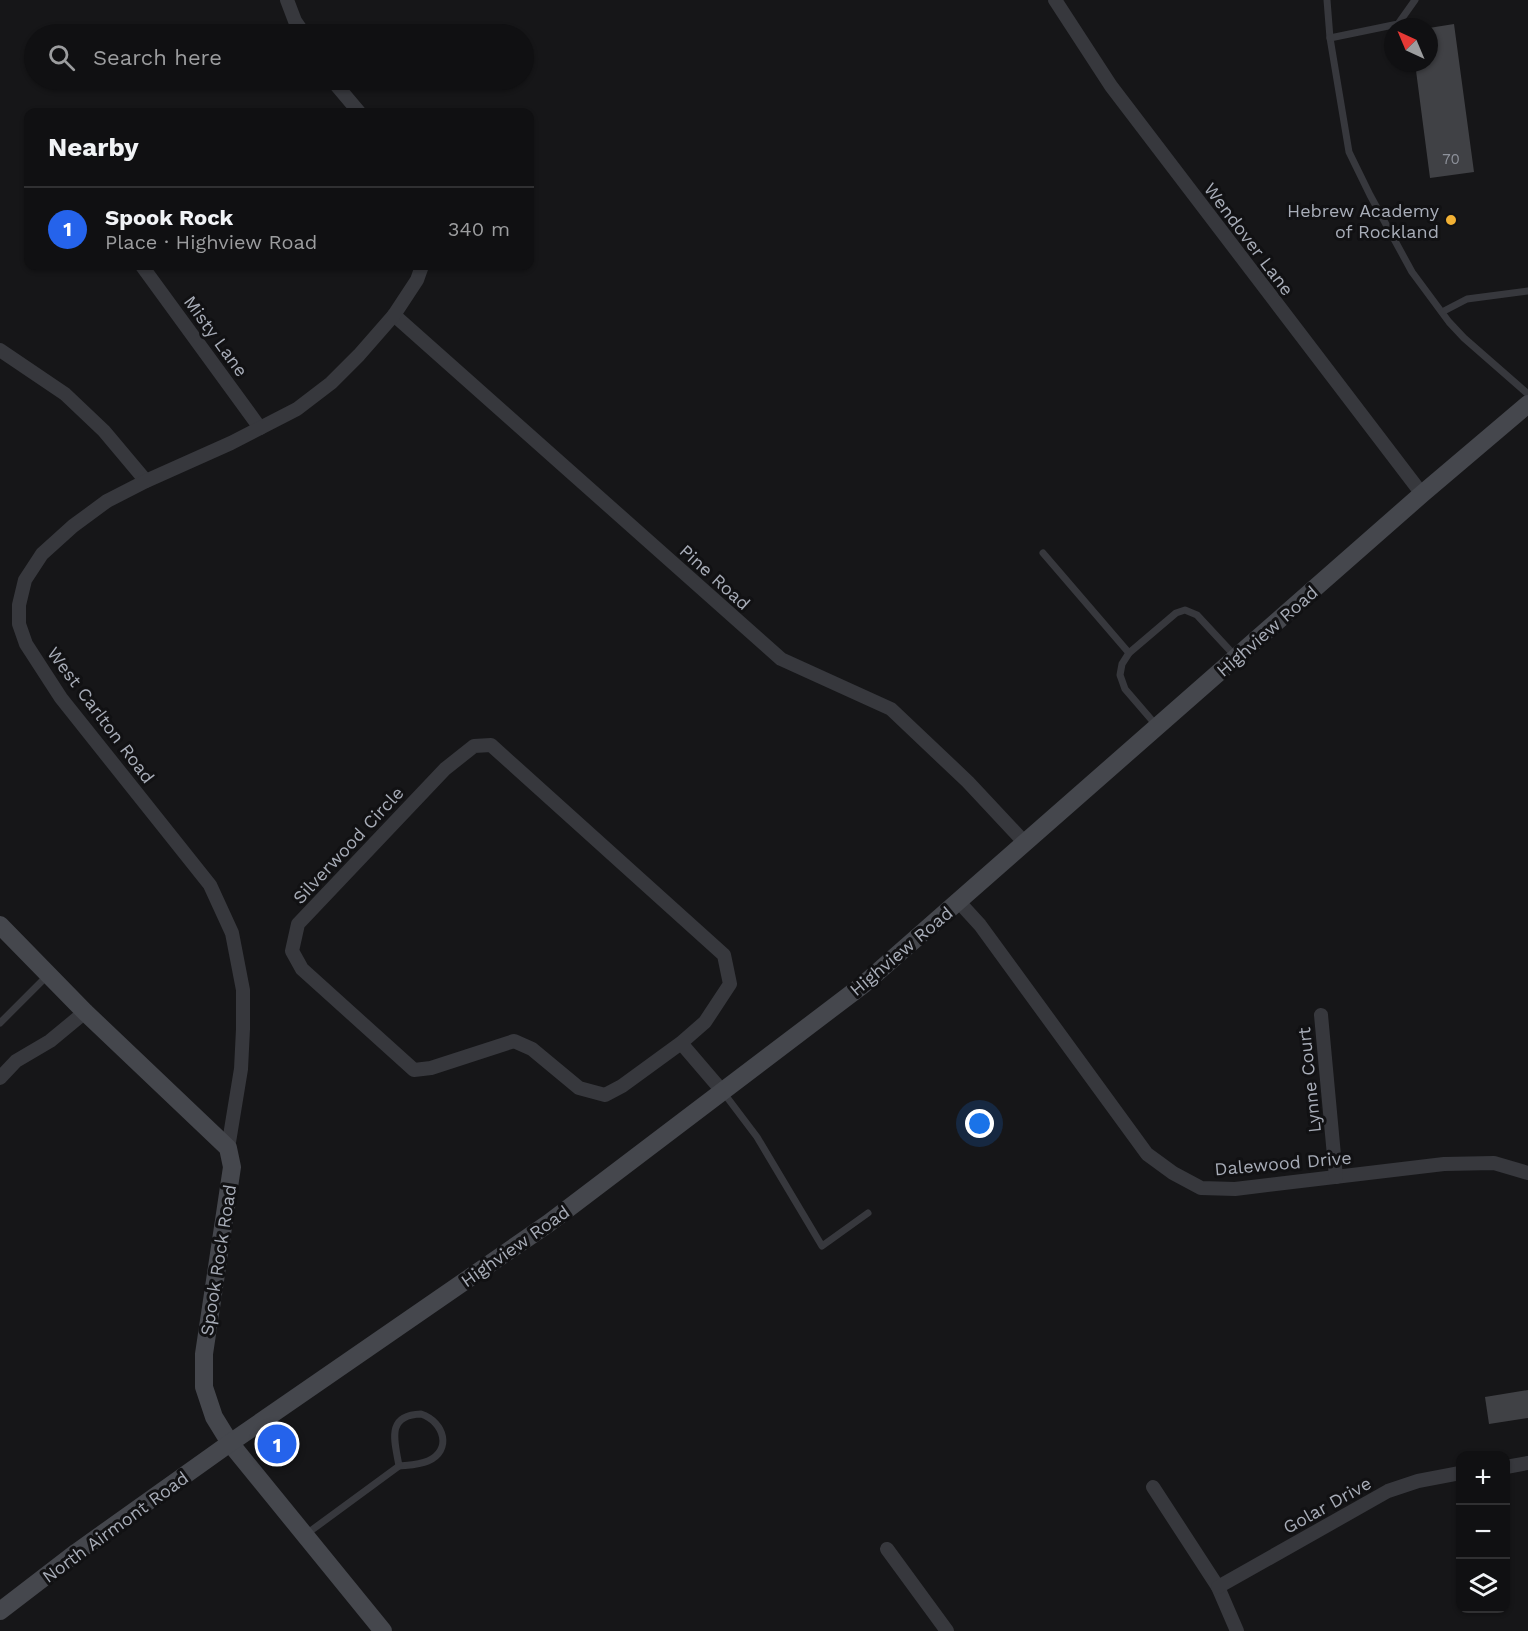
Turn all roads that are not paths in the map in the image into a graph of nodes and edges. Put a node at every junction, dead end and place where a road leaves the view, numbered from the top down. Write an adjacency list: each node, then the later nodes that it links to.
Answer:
1 (287, 0): 5 (street)
2 (1055, 0): 19 (street, Wendover Lane)
3 (1327, 0): 6 (lane)
4 (1415, 0): 6 (lane)
5 (297, 24)
6 (1330, 38): 12 (lane)
7 (340, 90): 8 (street)
8 (356, 108)
9 (145, 270): 17 (street, Misty Lane)
10 (421, 270): 13 (street, West Carlton Road)
11 (1528, 291): 12 (lane)
12 (1442, 312): 15 (lane)
13 (394, 315): 17 (street, West Carlton Road); 24 (street, Pine Road)
14 (0, 350): 18 (street)
15 (1528, 394)
16 (1528, 404): 19 (street, Highview Road)
17 (260, 428): 18 (street, West Carlton Road)
18 (146, 481): 34 (street, West Carlton Road)
19 (1422, 494): 22 (street, Highview Road)
20 (1043, 554): 21 (lane)
21 (1129, 653): 22 (lane); 23 (lane)
22 (1237, 657): 23 (street, Highview Road)
23 (1157, 727): 24 (street, Highview Road)
24 (1025, 843): 25 (street, Highview Road)
25 (959, 902): 33 (street, Highview Road); 36 (street, Dalewood Drive)
26 (0, 925): 27 (street)
27 (48, 975): 28 (street); 30 (lane)
28 (85, 1011): 32 (street); 34 (street)
29 (1321, 1015): 36 (street, Lynne Court)
30 (0, 1023)
31 (681, 1043): 31 (street, Silverwood Circle); 33 (street)
32 (0, 1078)
33 (723, 1092): 37 (lane); 38 (street, Highview Road)
34 (228, 1148): 38 (street, Spook Rock Road)
35 (1528, 1173): 36 (street, Dalewood Drive)
36 (1336, 1177)
37 (868, 1213)
38 (230, 1443): 44 (street, Spook Rock Road); 47 (street, North Airmont Road)
39 (1528, 1463): 41 (street)
40 (399, 1466): 40 (lane); 44 (lane)
41 (1510, 1466)
42 (1456, 1474): 46 (street, Golar Drive)
43 (1154, 1487): 46 (street)
44 (306, 1535): 49 (street, Spook Rock Road)
45 (887, 1549): 48 (street)
46 (1218, 1587): 50 (street)
47 (0, 1611)
48 (941, 1629)
49 (383, 1631)
50 (1237, 1631)

